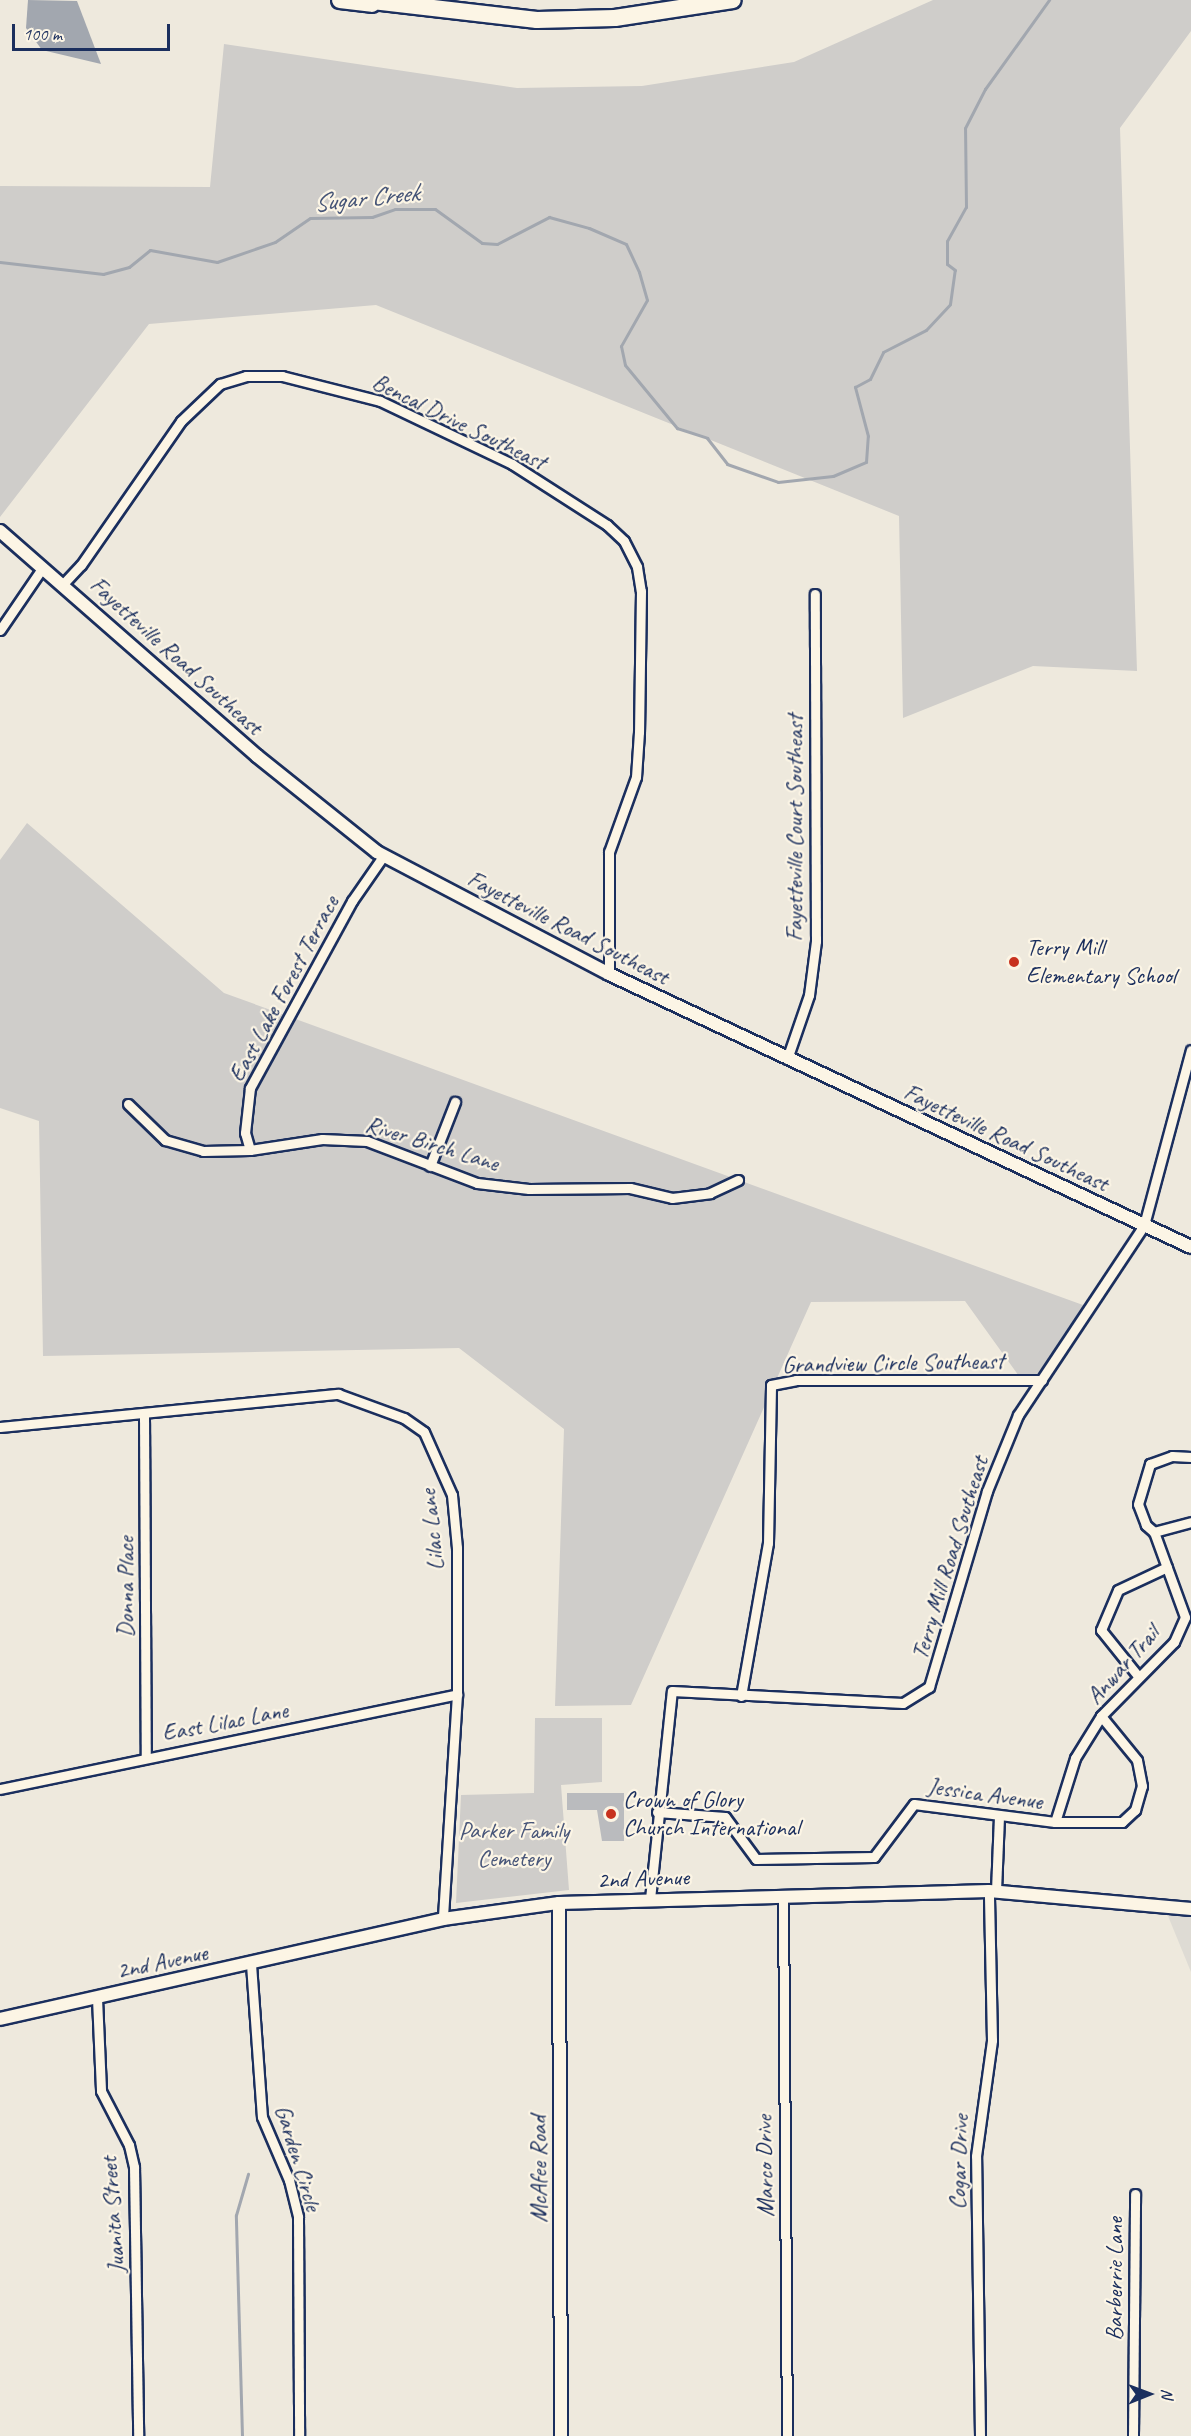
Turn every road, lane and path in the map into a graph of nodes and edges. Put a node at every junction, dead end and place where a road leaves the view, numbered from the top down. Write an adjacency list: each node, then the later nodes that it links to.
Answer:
1 (340, 0): 4 (highway)
2 (364, 0): 4 (highway)
3 (734, 0): 4 (highway)
4 (409, 8)
5 (0, 531): 6 (street, Fayetteville Road Southeast)
6 (43, 567): 7 (street, Fayetteville Road Southeast); 9 (street)
7 (63, 584): 10 (street, Fayetteville Road Southeast); 11 (street, Bencal Drive Southeast)
8 (814, 594): 13 (street, Fayetteville Court Southeast)
9 (0, 630)
10 (384, 855): 11 (street, Fayetteville Road Southeast); 16 (street, East Lake Forest Terrace)
11 (609, 974): 13 (street, Fayetteville Road Southeast)
12 (1191, 1050): 19 (street, Terry Mill Road Southeast)
13 (787, 1059): 19 (street, Fayetteville Road Southeast)
14 (455, 1102): 17 (street)
15 (128, 1104): 16 (street, River Birch Lane)
16 (250, 1150): 17 (street, River Birch Lane)
17 (429, 1166): 18 (street, River Birch Lane)
18 (738, 1180)
19 (1144, 1225): 20 (street, Fayetteville Road Southeast); 21 (street, Terry Mill Road Southeast)
20 (1191, 1247)
21 (1042, 1380): 30 (street, Terry Mill Road Southeast); 30 (street, Grandview Circle Southeast)
22 (144, 1415): 23 (street, Lilac Lane); 29 (street, Lilac Lane); 32 (street, Donna Place)
23 (0, 1427)
24 (1191, 1457): 26 (street, Anwar Trail)
25 (1191, 1522): 26 (street)
26 (1154, 1532): 27 (street, Anwar Trail)
27 (1167, 1567): 28 (street, Anwar Trail); 28 (street)
28 (1138, 1676): 31 (street, Anwar Trail)
29 (457, 1694): 32 (street, East Lilac Lane); 42 (street, Lilac Lane)
30 (741, 1696): 34 (street, Terry Mill Road Southeast)
31 (1101, 1716): 36 (street, Anwar Trail); 36 (street, Jessica Avenue)
32 (146, 1758): 33 (street, East Lilac Lane)
33 (0, 1789)
34 (657, 1812): 35 (street, Jessica Avenue); 39 (street, Terry Mill Road Southeast)
35 (999, 1815): 36 (street, Jessica Avenue); 37 (street, Cogar Drive)
36 (1055, 1822)
37 (993, 1891): 38 (street, 2nd Avenue); 41 (street, 2nd Avenue); 51 (street, Cogar Drive)
38 (783, 1895): 39 (street, 2nd Avenue); 50 (street, Marco Drive)
39 (650, 1899): 40 (street, 2nd Avenue)
40 (560, 1903): 42 (street, 2nd Avenue); 49 (street, McAfee Road)
41 (1191, 1909)
42 (443, 1919): 43 (street, 2nd Avenue)
43 (251, 1964): 44 (street, 2nd Avenue); 48 (street, Garden Circle)
44 (97, 1998): 45 (street, 2nd Avenue); 47 (street, Juanita Street)
45 (0, 2019)
46 (1135, 2194): 52 (street, Barberrie Lane)
47 (138, 2436)
48 (299, 2436)
49 (561, 2436)
50 (787, 2436)
51 (980, 2436)
52 (1133, 2436)

